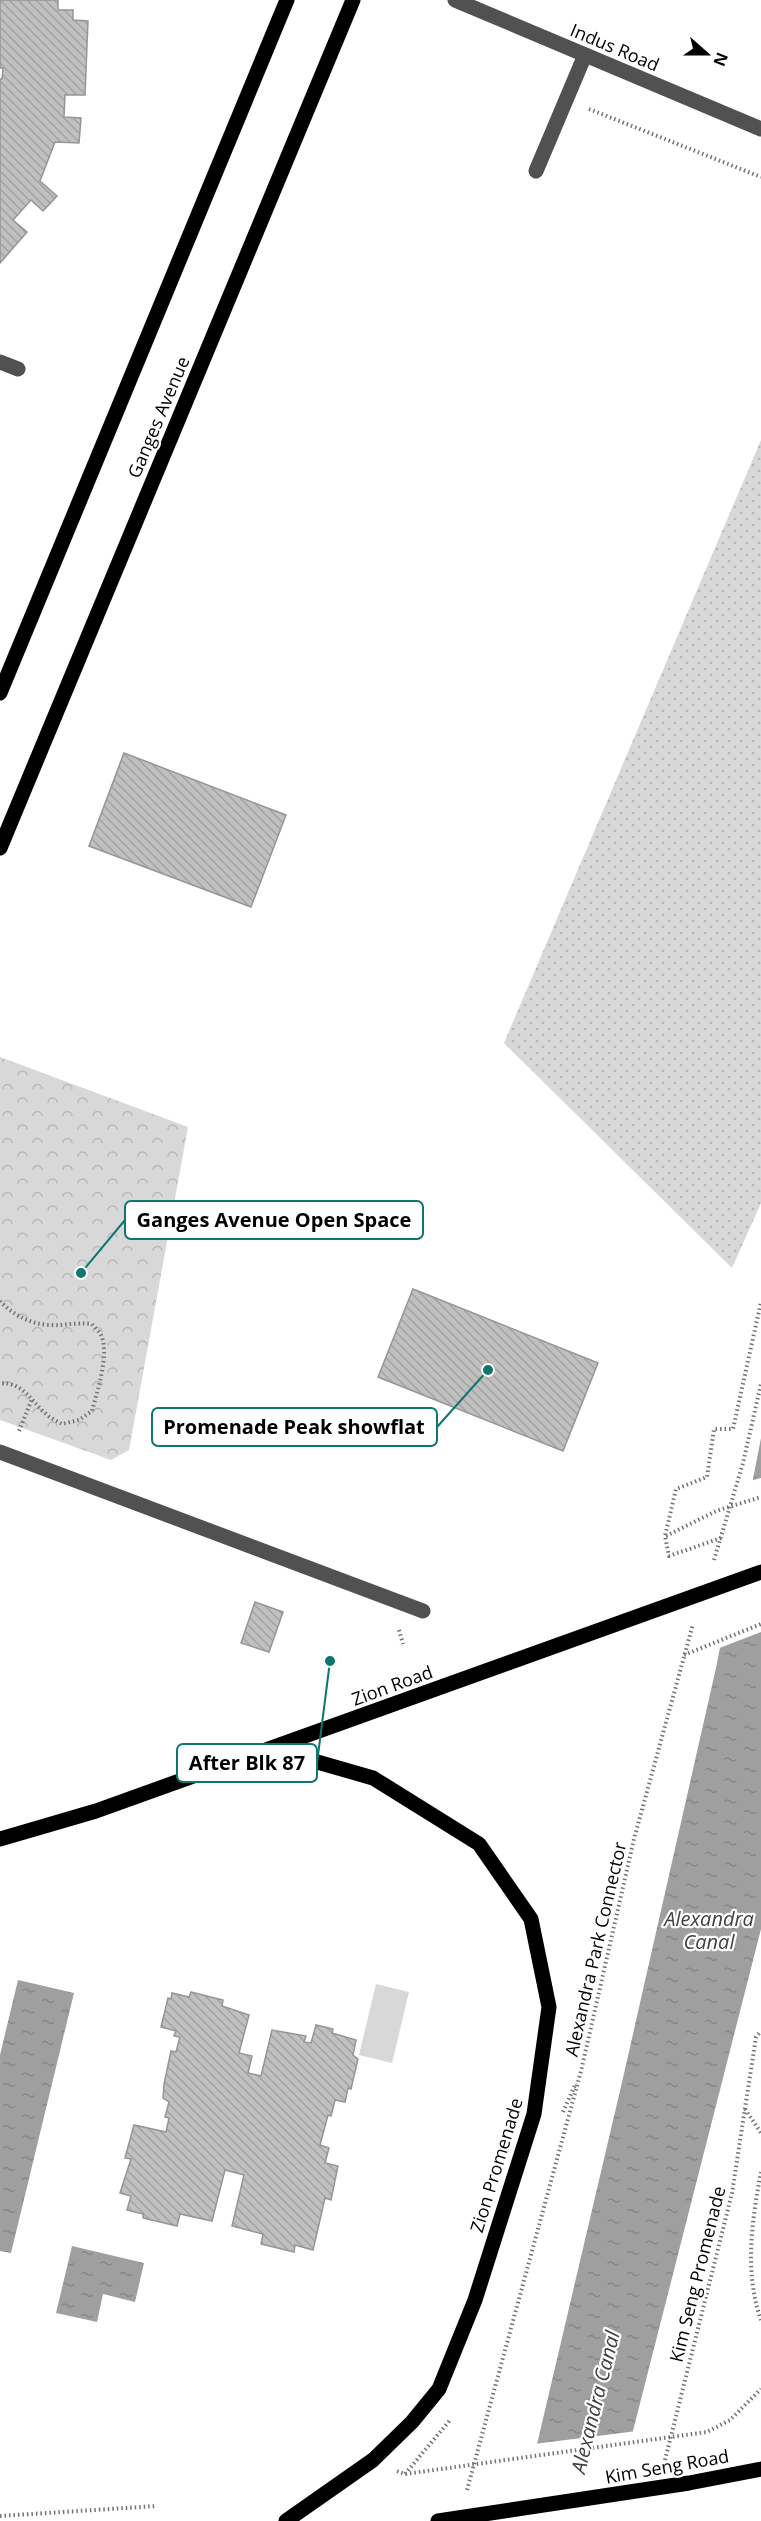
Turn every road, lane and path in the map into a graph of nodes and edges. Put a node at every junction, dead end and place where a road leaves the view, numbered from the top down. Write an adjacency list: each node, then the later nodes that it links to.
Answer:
1 (286, 0): 11 (main road)
2 (353, 0): 12 (main road, Ganges Avenue)
3 (455, 0): 4 (lane, Indus Road)
4 (585, 56): 5 (lane); 6 (lane, Indus Road)
5 (566, 100): 7 (lane); 8 (path)
6 (761, 129)
7 (536, 171)
8 (761, 177)
9 (0, 362): 10 (lane)
10 (18, 369)
11 (0, 693)
12 (0, 848)
13 (0, 1301): 17 (path)
14 (761, 1302): 21 (path)
15 (0, 1383): 17 (path)
16 (761, 1384): 22 (path)
17 (32, 1399): 18 (path)
18 (17, 1436)
19 (0, 1452): 25 (lane)
20 (761, 1497): 21 (path)
21 (665, 1536): 22 (path)
22 (721, 1538): 23 (path)
23 (711, 1570)
24 (761, 1572): 29 (main road, Zion Road)
25 (423, 1611)
26 (693, 1623): 28 (path, Alexandra Park Connector)
27 (761, 1624): 28 (path)
28 (682, 1655): 40 (path, Alexandra Park Connector)
29 (272, 1749): 30 (main road, Zion Road); 43 (main road, Zion Promenade)
30 (0, 1839)
31 (761, 2031): 32 (path, Kim Seng Promenade)
32 (745, 2109): 33 (path); 37 (path, Kim Seng Promenade)
33 (761, 2133)
34 (761, 2172): 35 (path)
35 (761, 2320)
36 (761, 2389): 39 (path)
37 (664, 2464)
38 (761, 2469): 44 (main road, Kim Seng Road)
39 (405, 2474)
40 (465, 2498)
41 (158, 2506): 42 (path)
42 (0, 2516)
43 (286, 2521)
44 (438, 2521)

